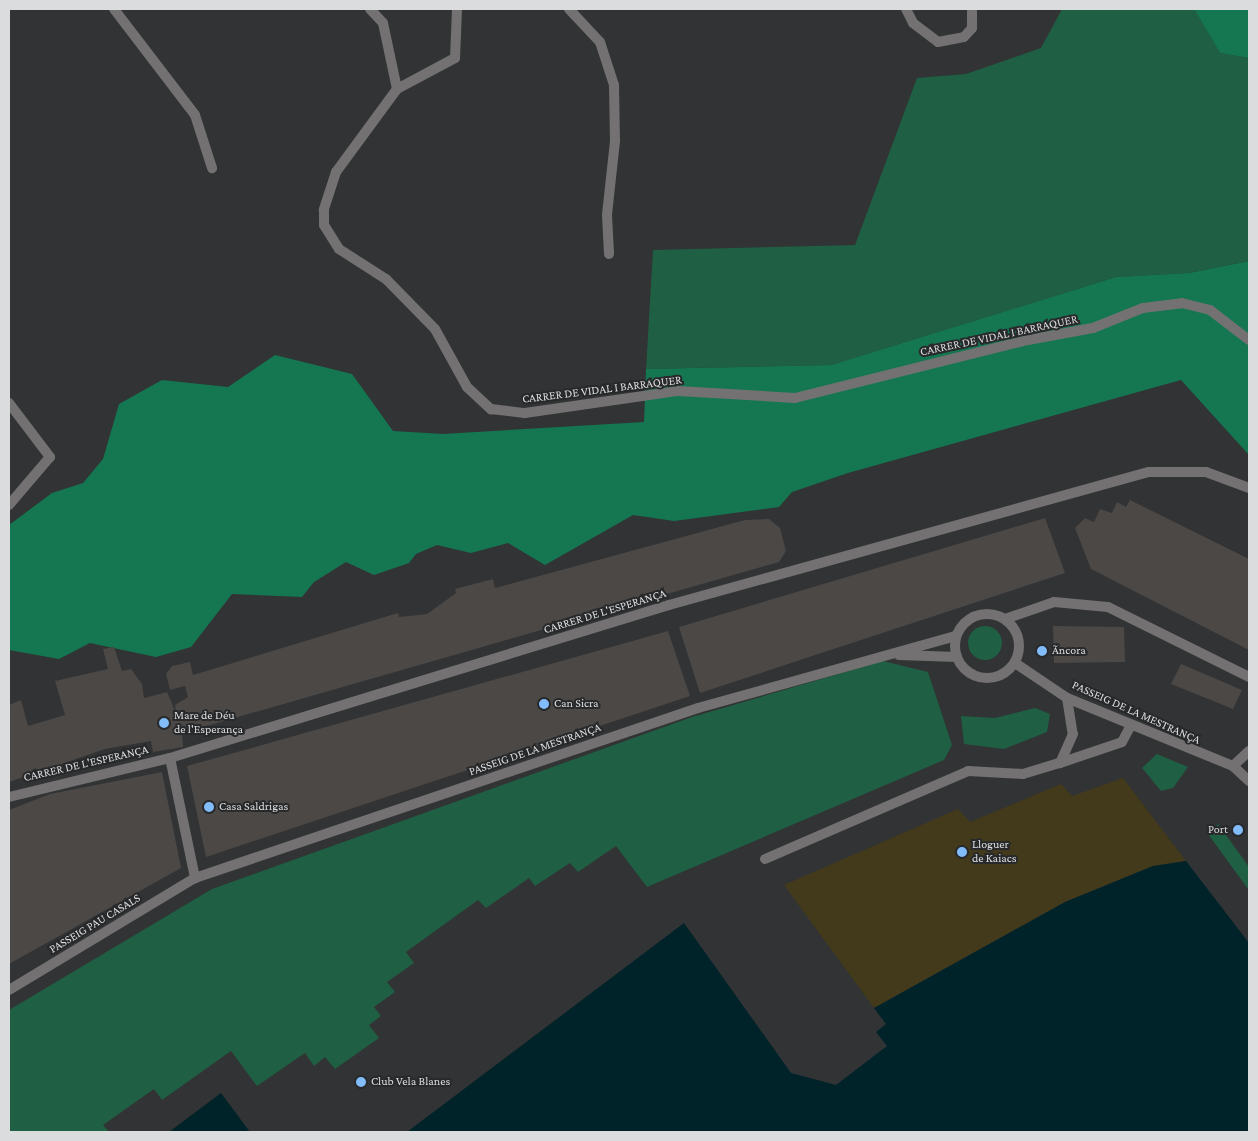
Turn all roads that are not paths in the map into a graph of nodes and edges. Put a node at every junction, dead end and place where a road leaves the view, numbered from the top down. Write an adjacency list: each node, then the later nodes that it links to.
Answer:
1 (114, 9): 8 (street)
2 (370, 9): 7 (street)
3 (457, 9): 7 (street, CARRER DE VIDAL I BARRAQUER)
4 (569, 9): 9 (street)
5 (906, 9): 6 (street)
6 (972, 9)
7 (397, 89): 10 (street, CARRER DE VIDAL I BARRAQUER)
8 (212, 168)
9 (609, 254)
10 (1249, 340)
11 (9, 403): 13 (street)
12 (1249, 488): 23 (street, CARRER DE L'ESPERANÇA)
13 (9, 505)
14 (1005, 619): 15 (street); 18 (street); 19 (street)
15 (956, 636): 16 (street, PASSEIG DE LA MESTRANÇA); 17 (street)
16 (885, 655): 17 (street, PASSEIG DE LA MESTRANÇA); 29 (street, PASSEIG DE LA MESTRANÇA)
17 (957, 657): 18 (street)
18 (1015, 663): 20 (street, PASSEIG DE LA MESTRANÇA)
19 (1249, 677)
20 (1067, 698): 21 (street, PASSEIG DE LA MESTRANÇA); 24 (street)
21 (1130, 727): 24 (street); 25 (street, PASSEIG DE LA MESTRANÇA)
22 (1249, 751): 25 (street)
23 (170, 758): 27 (street, CARRER DE L'ESPERANÇA); 29 (street)
24 (1060, 763): 28 (street)
25 (1233, 766): 26 (street, PASSEIG DE LA MESTRANÇA)
26 (1249, 780)
27 (9, 797)
28 (765, 859)
29 (194, 878): 30 (street, PASSEIG PAU CASALS)
30 (9, 990)

